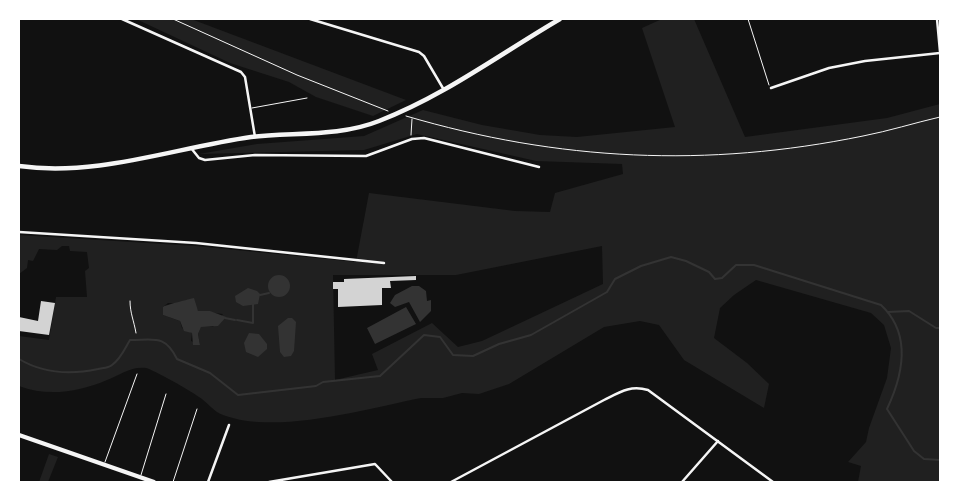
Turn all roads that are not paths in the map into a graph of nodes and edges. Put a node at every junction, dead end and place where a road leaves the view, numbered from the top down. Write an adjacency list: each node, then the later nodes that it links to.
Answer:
1 (122, 19): 9 (street)
2 (310, 19): 7 (street)
3 (560, 19): 7 (main road)
4 (937, 19): 5 (street)
5 (940, 53): 6 (street)
6 (770, 88)
7 (444, 90): 10 (main road)
8 (307, 98): 9 (lane)
9 (251, 108): 10 (street)
10 (255, 137): 11 (main road)
11 (191, 147): 12 (main road); 13 (street)
12 (19, 166)
13 (539, 166)
14 (19, 232): 15 (street)
15 (384, 264)
16 (137, 374): 22 (lane)
17 (166, 394): 23 (lane)
18 (197, 409): 25 (lane)
19 (229, 425): 26 (street)
20 (19, 435): 22 (main road)
21 (718, 441): 29 (street); 30 (street); 31 (street)
22 (104, 465): 23 (main road)
23 (140, 478): 24 (main road)
24 (154, 482)
25 (173, 482)
26 (208, 482)
27 (269, 482): 28 (street)
28 (392, 482)
29 (451, 482)
30 (682, 482)
31 (772, 482)

